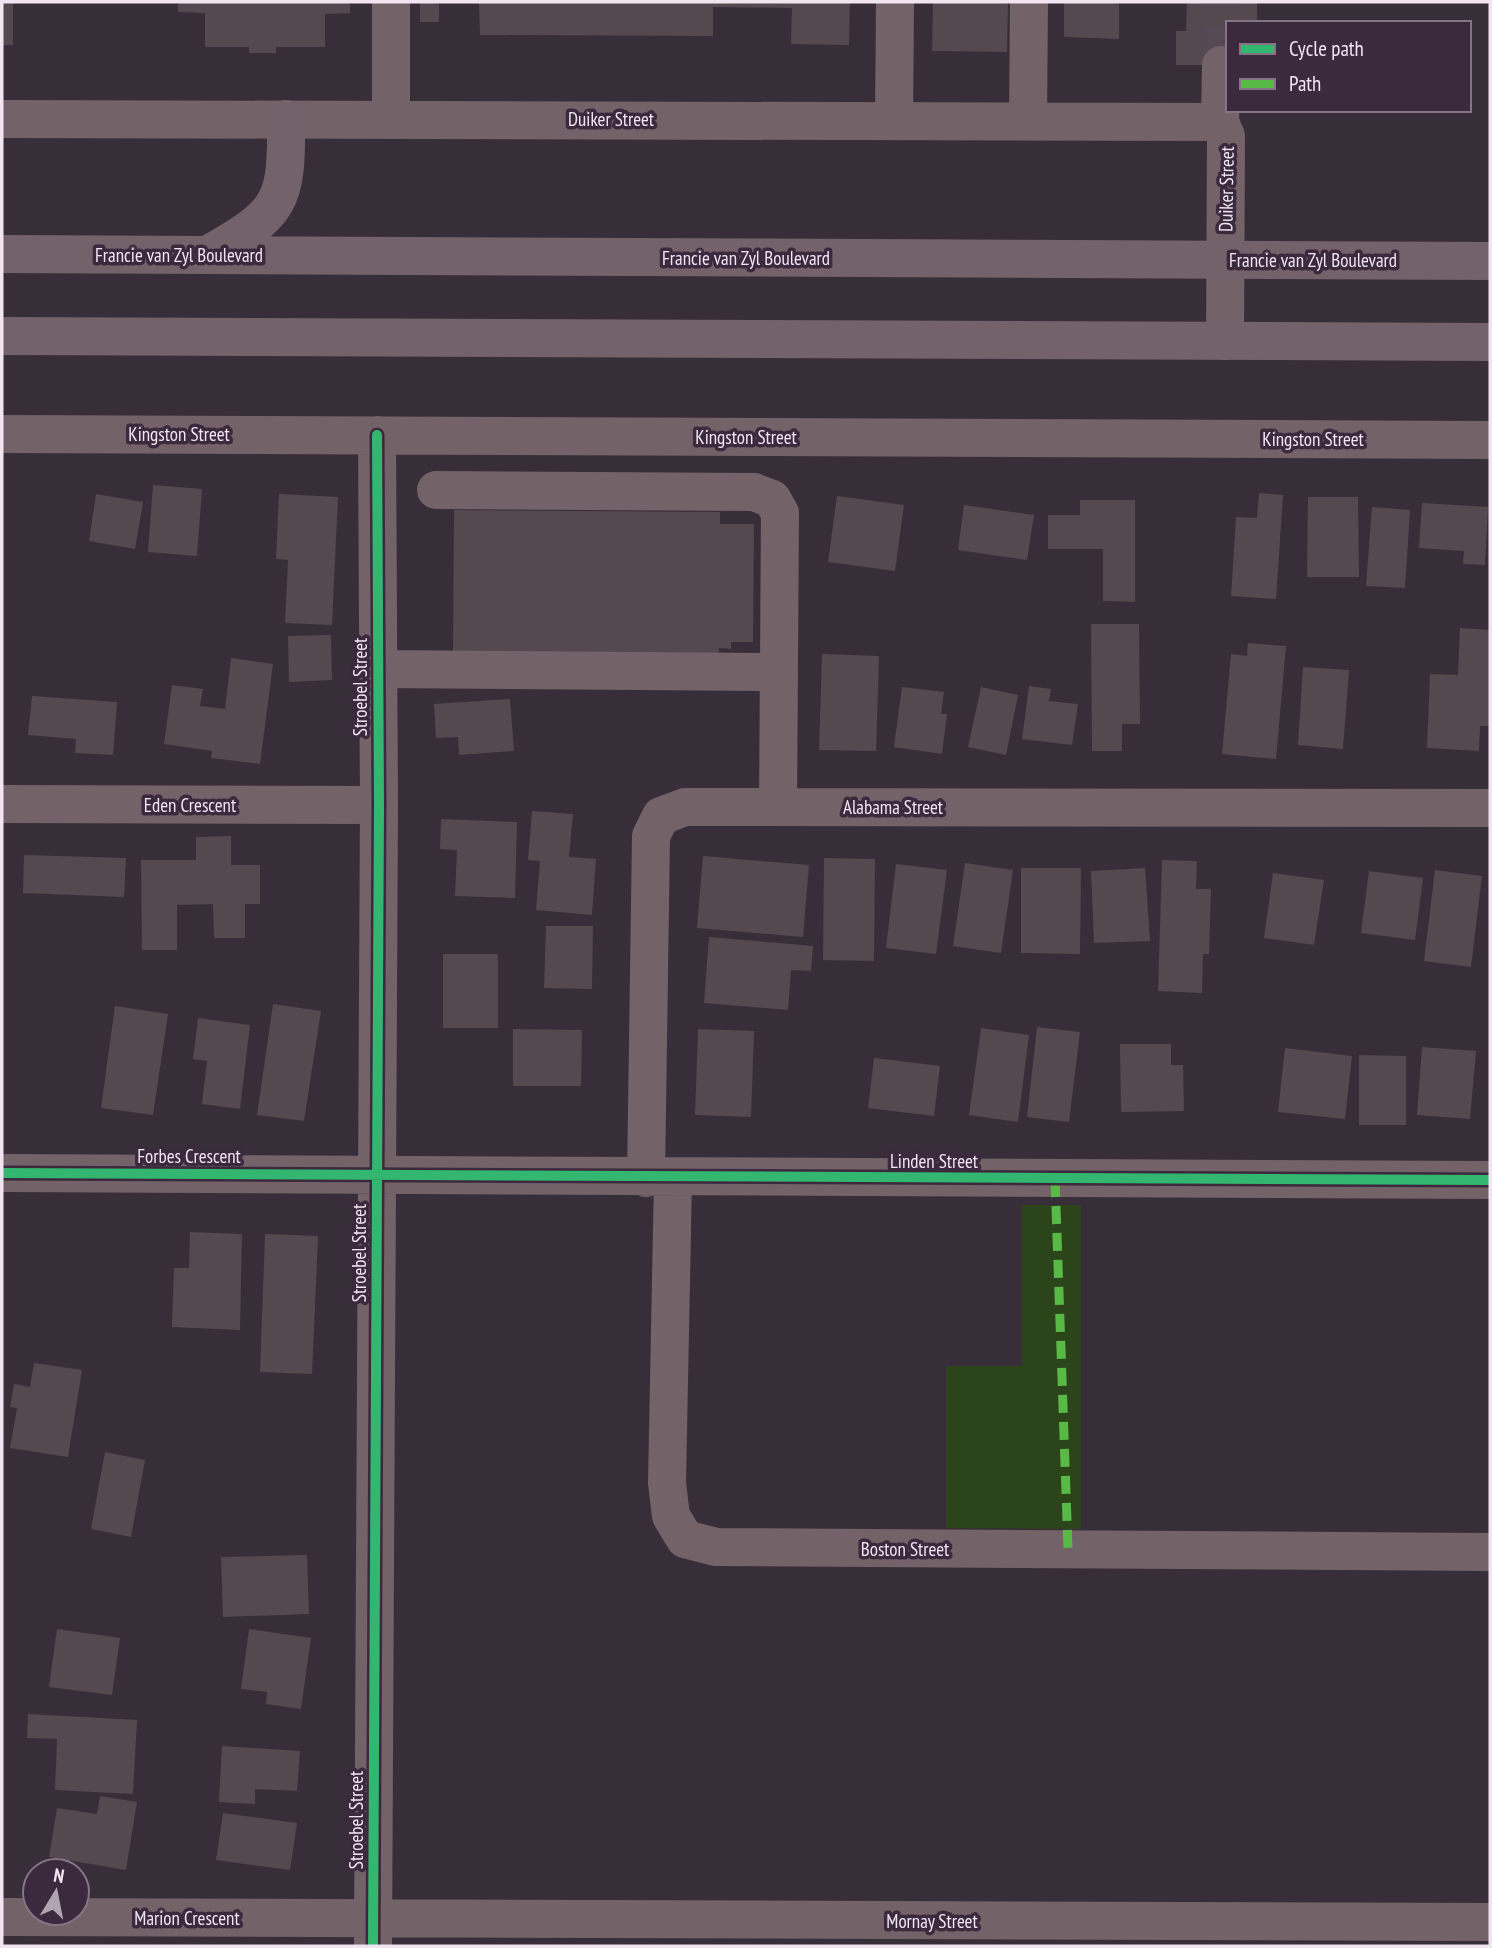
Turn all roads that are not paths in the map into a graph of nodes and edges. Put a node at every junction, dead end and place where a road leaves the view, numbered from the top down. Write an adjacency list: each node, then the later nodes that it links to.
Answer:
1 (391, 2): 5 (street)
2 (895, 2): 8 (street)
3 (1029, 2): 9 (street)
4 (1221, 65): 10 (street, Duiker Street)
5 (391, 118): 7 (street, Duiker Street); 8 (street, Duiker Street)
6 (2, 119): 7 (street, Duiker Street)
7 (286, 119): 12 (main road)
8 (894, 121): 9 (street, Duiker Street)
9 (1028, 121): 10 (street, Duiker Street)
10 (1220, 122): 13 (street, Duiker Street)
11 (2, 254): 12 (main road, Francie van Zyl Boulevard)
12 (207, 256): 13 (main road, Francie van Zyl Boulevard)
13 (1225, 260): 14 (main road, Francie van Zyl Boulevard); 16 (street, Duiker Street)
14 (1490, 261)
15 (2, 336): 16 (main road)
16 (1225, 341): 17 (main road)
17 (1490, 342)
18 (2, 434): 19 (street, Kingston Street)
19 (377, 435): 20 (street, Kingston Street); 22 (street, Stroebel Street)
20 (1490, 440)
21 (436, 490): 23 (street)
22 (378, 669): 23 (street); 25 (street, Stroebel Street)
23 (779, 671): 26 (street)
24 (2, 804): 25 (street, Eden Crescent)
25 (379, 805): 29 (street, Stroebel Street)
26 (778, 807): 27 (street, Alabama Street); 30 (street, Alabama Street)
27 (1490, 808)
28 (2, 1173): 29 (street, Forbes Crescent)
29 (377, 1174): 30 (street, Linden Street); 35 (street, Stroebel Street)
30 (659, 1178): 31 (street, Linden Street); 32 (street, Boston Street)
31 (1490, 1180)
32 (1490, 1552)
33 (2, 1917): 35 (street, Marion Crescent)
34 (1490, 1922): 36 (street, Mornay Street)
35 (373, 1932): 36 (street, Mornay Street)
36 (672, 1933)

